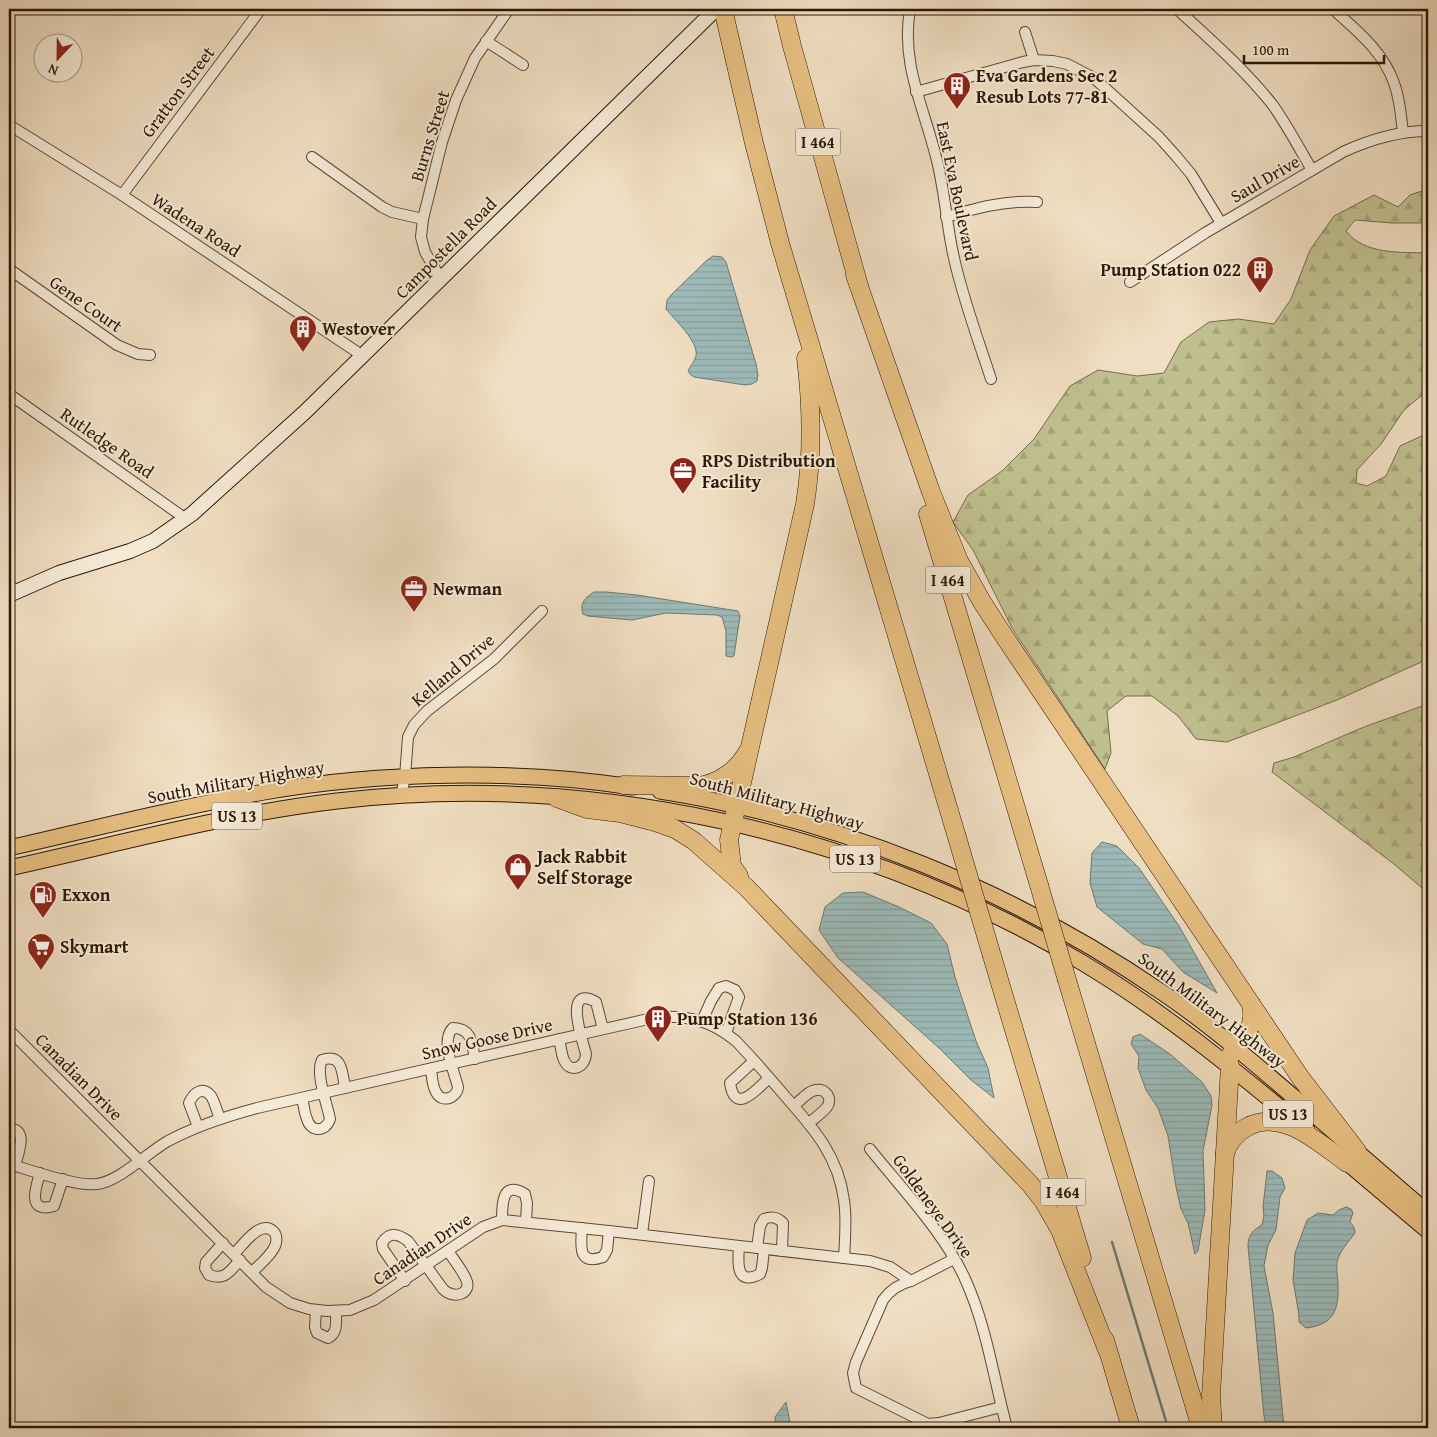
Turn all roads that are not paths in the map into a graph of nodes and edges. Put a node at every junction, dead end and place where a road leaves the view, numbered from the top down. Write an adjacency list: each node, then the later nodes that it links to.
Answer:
1 (261, 9): 19 (street, Gratton Street)
2 (509, 9): 10 (street, Burns Street)
3 (716, 9): 26 (main road, Campostella Road)
4 (723, 9): 28 (highway, I 464)
5 (783, 9): 25 (highway, I 464)
6 (910, 9): 13 (street, East Eva Boulevard)
7 (1177, 9): 18 (street)
8 (1333, 9): 16 (street)
9 (1025, 32): 11 (street)
10 (486, 41): 12 (street); 22 (street, Burns Street)
11 (1034, 60): 13 (street); 23 (street)
12 (523, 65)
13 (916, 92): 21 (street, East Eva Boulevard)
14 (9, 125): 19 (street, Wadena Road)
15 (1428, 131): 16 (street, Saul Drive)
16 (1403, 133): 18 (street, Saul Drive)
17 (312, 157): 22 (street)
18 (1312, 170): 23 (street, Saul Drive)
19 (122, 195): 30 (street, Wadena Road)
20 (1038, 202): 21 (street)
21 (946, 216): 31 (street, East Eva Boulevard)
22 (423, 219): 26 (street, Burns Street)
23 (1221, 223): 27 (street, Saul Drive)
24 (9, 269): 29 (street, Gene Court)
25 (855, 275): 46 (highway); 101 (highway, I 464, bridge)
26 (441, 279): 30 (main road, Campostella Road)
27 (1130, 282)
28 (799, 308): 36 (highway); 97 (highway, I 464, bridge)
29 (150, 355)
30 (363, 356): 33 (main road, Campostella Road)
31 (991, 378)
32 (9, 394): 33 (street, Rutledge Road)
33 (186, 519): 34 (main road, Campostella Road)
34 (11, 589)
35 (542, 611): 37 (street, Kelland Drive)
36 (751, 744): 38 (highway); 41 (highway)
37 (405, 777): 38 (main road, South Military Highway / US 13); 39 (street, Kelland Drive); 43 (main road, South Military Highway / US 13)
38 (623, 786): 41 (main road, South Military Highway / US 13)
39 (401, 796): 40 (main road, South Military Highway / US 13); 44 (main road, South Military Highway / US 13)
40 (557, 798): 42 (main road, South Military Highway / US 13); 45 (highway)
41 (737, 806): 42 (highway); 53 (main road, South Military Highway / US 13)
42 (733, 824): 45 (highway); 57 (main road, South Military Highway / US 13)
43 (9, 848)
44 (9, 868)
45 (746, 887): 97 (highway)
46 (1251, 1004): 53 (highway); 70 (highway)
47 (702, 1021): 48 (street, Snow Goose Drive); 50 (street, Snow Goose Drive); 50 (street)
48 (603, 1029): 51 (street, Snow Goose Drive); 51 (street)
49 (9, 1030): 71 (street, Canadian Drive)
50 (726, 1033): 55 (street, Snow Goose Drive)
51 (581, 1034): 52 (street, Snow Goose Drive); 52 (street)
52 (559, 1039): 54 (street, Snow Goose Drive)
53 (1236, 1048): 57 (highway); 70 (main road, South Military Highway / US 13)
54 (475, 1059): 56 (street, Snow Goose Drive); 56 (street)
55 (754, 1061): 59 (street, Snow Goose Drive); 59 (street)
56 (452, 1064): 58 (street, Snow Goose Drive); 58 (street)
57 (1230, 1066): 69 (highway); 70 (main road, South Military Highway / US 13)
58 (431, 1069): 60 (street, Snow Goose Drive)
59 (769, 1078): 63 (street, Snow Goose Drive)
60 (345, 1088): 61 (street, Snow Goose Drive); 61 (street)
61 (324, 1093): 62 (street, Snow Goose Drive); 62 (street)
62 (302, 1098): 64 (street, Snow Goose Drive)
63 (794, 1106): 65 (street, Snow Goose Drive); 65 (street)
64 (220, 1119): 66 (street, Snow Goose Drive); 66 (street)
65 (809, 1123): 89 (street, Snow Goose Drive)
66 (198, 1127): 71 (street, Snow Goose Drive)
67 (9, 1128): 72 (street)
68 (870, 1149): 90 (street, Goldeneye Drive)
69 (1224, 1156): 70 (highway); 102 (highway)
70 (1352, 1157): 76 (main road, South Military Highway / US 13); 81 (main road, South Military Highway / US 13)
71 (139, 1160): 74 (street, Snow Goose Drive); 83 (street, Canadian Drive)
72 (12, 1165): 73 (street, Snow Goose Drive)
73 (40, 1173): 74 (street, Snow Goose Drive); 74 (street)
74 (63, 1179)
75 (649, 1181): 82 (street)
76 (1428, 1213)
77 (502, 1220): 78 (street, Canadian Drive); 78 (street); 86 (street, Canadian Drive)
78 (526, 1221): 79 (street, Canadian Drive)
79 (582, 1228): 80 (street, Canadian Drive); 80 (street)
80 (609, 1230): 82 (street, Canadian Drive)
81 (1428, 1231)
82 (642, 1234): 84 (street, Canadian Drive)
83 (223, 1243): 88 (street, Canadian Drive); 88 (street)
84 (740, 1246): 85 (street, Canadian Drive); 85 (street)
85 (761, 1248): 87 (street, Canadian Drive); 87 (street)
86 (448, 1251): 91 (street, Canadian Drive); 91 (street)
87 (782, 1251): 89 (street, Canadian Drive)
88 (237, 1257): 92 (street, Canadian Drive); 92 (street)
89 (844, 1258): 94 (street, Canadian Drive)
90 (954, 1259): 94 (street); 98 (street, Goldeneye Drive)
91 (427, 1266): 93 (street, Canadian Drive); 93 (street)
92 (252, 1272): 95 (street, Canadian Drive)
93 (405, 1281): 96 (street, Canadian Drive)
94 (911, 1281): 98 (street)
95 (316, 1310): 96 (street, Canadian Drive); 96 (street)
96 (336, 1311)
97 (1108, 1352): 100 (highway, I 464)
98 (1001, 1406): 99 (street, Goldeneye Drive)
99 (1007, 1428)
100 (1131, 1428)
101 (1201, 1428)
102 (1213, 1428)

